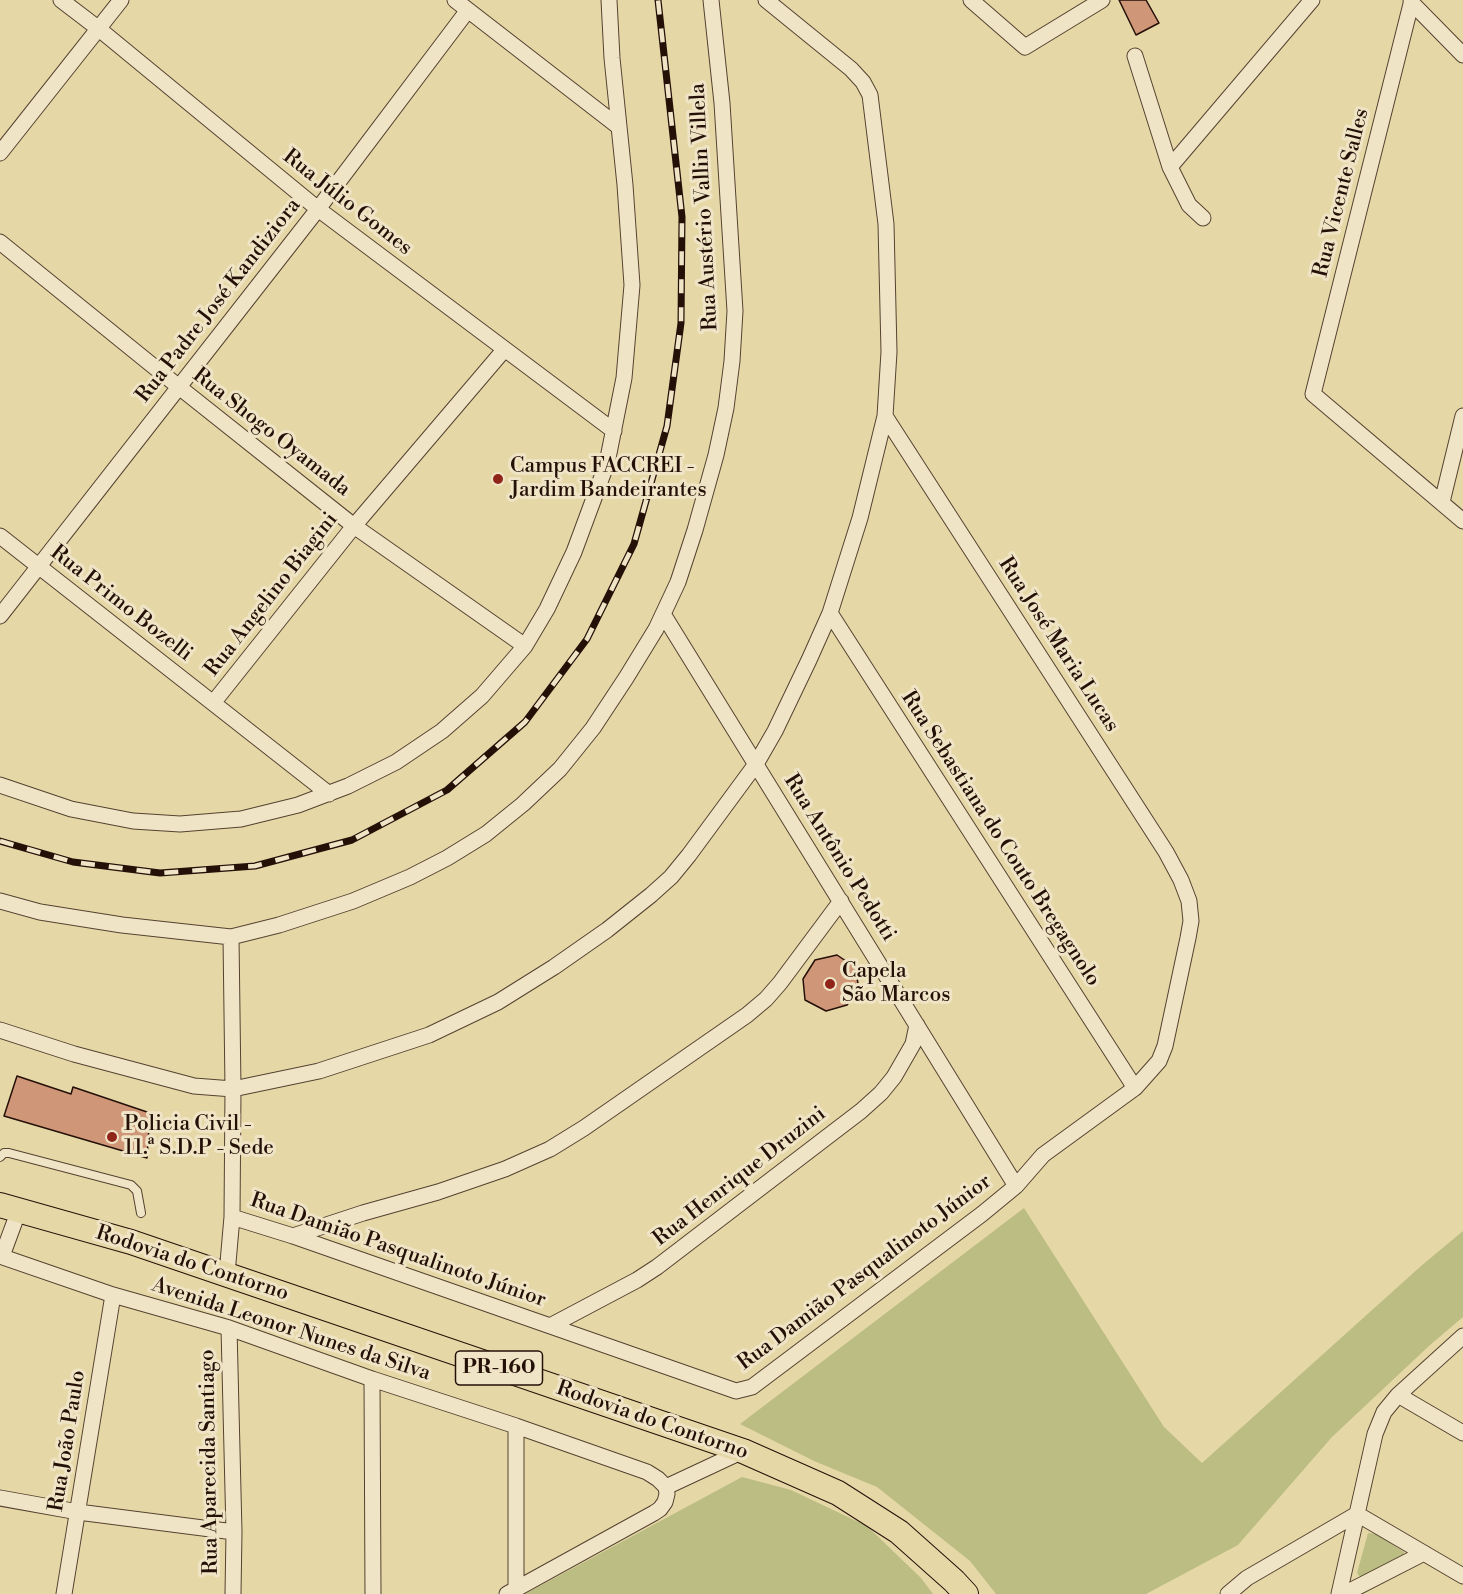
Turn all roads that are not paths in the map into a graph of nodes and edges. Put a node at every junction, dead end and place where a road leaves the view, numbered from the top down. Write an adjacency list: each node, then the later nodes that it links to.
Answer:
1 (62, 0): 12 (street, Rua Júlio Gomes)
2 (121, 0): 12 (street)
3 (455, 0): 11 (street)
4 (609, 0): 15 (street)
5 (711, 0): 32 (street, Rua Austério Vallin Villela)
6 (766, 0): 23 (street)
7 (970, 0): 8 (street)
8 (1102, 0)
9 (1312, 0): 17 (street)
10 (1411, 1): 13 (street); 26 (street, Rua Vicente Salles)
11 (468, 10): 15 (street); 18 (street, Rua Padre José Kandiziora)
12 (99, 29): 16 (street); 18 (street, Rua Júlio Gomes)
13 (1463, 55)
14 (1135, 56): 17 (street)
15 (619, 127): 25 (street)
16 (0, 153)
17 (1170, 166): 19 (street)
18 (318, 209): 21 (street, Rua Júlio Gomes); 22 (street, Rua Padre José Kandiziora)
19 (1203, 218)
20 (0, 242): 22 (street, Rua Shogo Oyamada)
21 (504, 350): 25 (street, Rua Júlio Gomes); 28 (street, Rua Angelino Biagini)
22 (179, 387): 28 (street, Rua Shogo Oyamada); 30 (street, Rua Padre José Kandiziora)
23 (885, 416): 31 (street); 41 (street, Rua José Maria Lucas)
24 (1463, 416): 26 (street)
25 (614, 431): 34 (street)
26 (1442, 502): 27 (street)
27 (1463, 521)
28 (354, 526): 34 (street, Rua Shogo Oyamada); 35 (street, Rua Angelino Biagini)
29 (0, 536): 30 (street, Rua Primo Bozelli)
30 (39, 566): 33 (street, Rua Padre José Kandiziora); 35 (street, Rua Primo Bozelli)
31 (830, 613): 36 (street); 45 (street, Rua Sebastiana do Couto Bregagnolo)
32 (663, 614): 36 (street, Rua Antônio Pedotti); 42 (street, Rua Austério Vallin Villela)
33 (0, 616)
34 (525, 646): 38 (street)
35 (213, 703): 38 (street, Rua Primo Bozelli)
36 (756, 764): 40 (street, Rua Antônio Pedotti); 46 (street)
37 (0, 785): 38 (street)
38 (328, 794)
39 (0, 901): 42 (street, Rua Austério Vallin Villela)
40 (841, 901): 43 (street, Rua Antônio Pedotti); 52 (street)
41 (1189, 901): 45 (street, Rua Damião Pasqualinoto Júnior)
42 (231, 937): 46 (street)
43 (917, 1025): 48 (street, Rua Antônio Pedotti); 56 (street, Rua Henrique Druzini)
44 (0, 1030): 46 (street)
45 (1135, 1088): 48 (street, Rua Damião Pasqualinoto Júnior)
46 (233, 1089): 51 (street)
47 (0, 1157): 50 (lane)
48 (1016, 1186): 56 (street, Rua Damião Pasqualinoto Júnior)
49 (9, 1207): 53 (street); 54 (main road, Rodovia do Contorno / PR-160)
50 (141, 1213)
51 (232, 1217): 52 (street, Rua Damião Pasqualinoto Júnior); 54 (street)
52 (293, 1236): 56 (street, Rua Damião Pasqualinoto Júnior)
53 (1, 1256): 55 (street, Avenida Leonor Nunes da Silva)
54 (227, 1274): 63 (main road, Rodovia do Contorno / PR-160)
55 (112, 1295): 57 (street, Avenida Leonor Nunes da Silva); 66 (street, Rua João Paulo)
56 (552, 1325)
57 (229, 1328): 59 (street, Avenida Leonor Nunes da Silva); 68 (street, Rua Aparecida Santiago)
58 (1463, 1336): 60 (street)
59 (372, 1379): 61 (street, Avenida Leonor Nunes da Silva); 74 (street)
60 (1398, 1395): 62 (street); 67 (street)
61 (516, 1426): 64 (street, Avenida Leonor Nunes da Silva); 71 (street)
62 (1463, 1433)
63 (743, 1451): 64 (street); 75 (main road, Rodovia do Contorno / PR-160)
64 (666, 1487): 71 (street)
65 (0, 1498): 66 (street)
66 (78, 1512): 68 (street); 72 (street, Rua João Paulo)
67 (1357, 1514): 69 (street); 76 (street); 77 (street)
68 (234, 1532): 73 (street, Rua Aparecida Santiago)
69 (1424, 1553): 70 (street); 78 (street)
70 (1463, 1576)
71 (512, 1592)
72 (64, 1594)
73 (233, 1594)
74 (373, 1594)
75 (966, 1594)
76 (1228, 1594)
77 (1339, 1594)
78 (1344, 1594)

